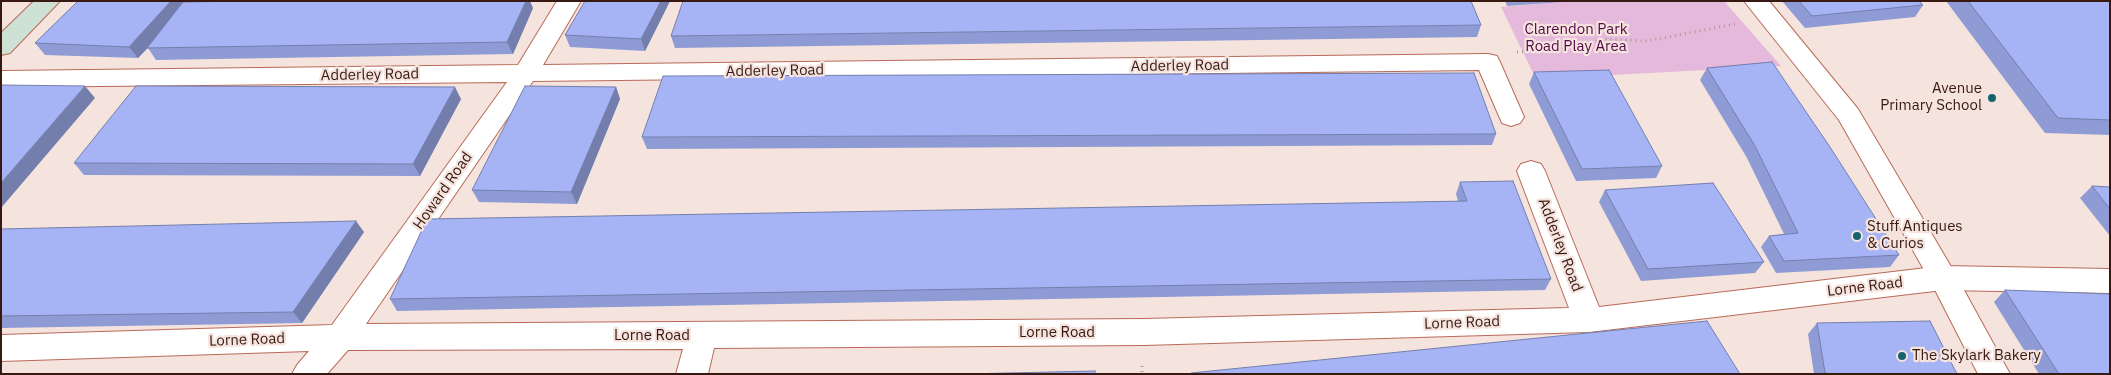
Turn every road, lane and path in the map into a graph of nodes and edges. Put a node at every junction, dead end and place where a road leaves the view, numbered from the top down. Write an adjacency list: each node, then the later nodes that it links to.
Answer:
1 (48, 1): 4 (main road)
2 (569, 1): 6 (street, Howard Road)
3 (1749, 12): 5 (path); 10 (street)
4 (1, 46)
5 (1523, 50)
6 (525, 74): 7 (street, Adderley Road); 8 (street, Adderley Road); 14 (street, Howard Road)
7 (1, 79)
8 (1512, 117)
9 (1531, 171): 12 (street, Adderley Road)
10 (1943, 278): 11 (street, Lorne Road); 12 (street, Lorne Road); 18 (street)
11 (2110, 281)
12 (1589, 320): 13 (street, Lorne Road)
13 (702, 336): 14 (street, Lorne Road); 17 (street)
14 (340, 337): 15 (street, Lorne Road); 16 (street, Howard Road)
15 (1, 348)
16 (308, 374)
17 (692, 374)
18 (1994, 374)

